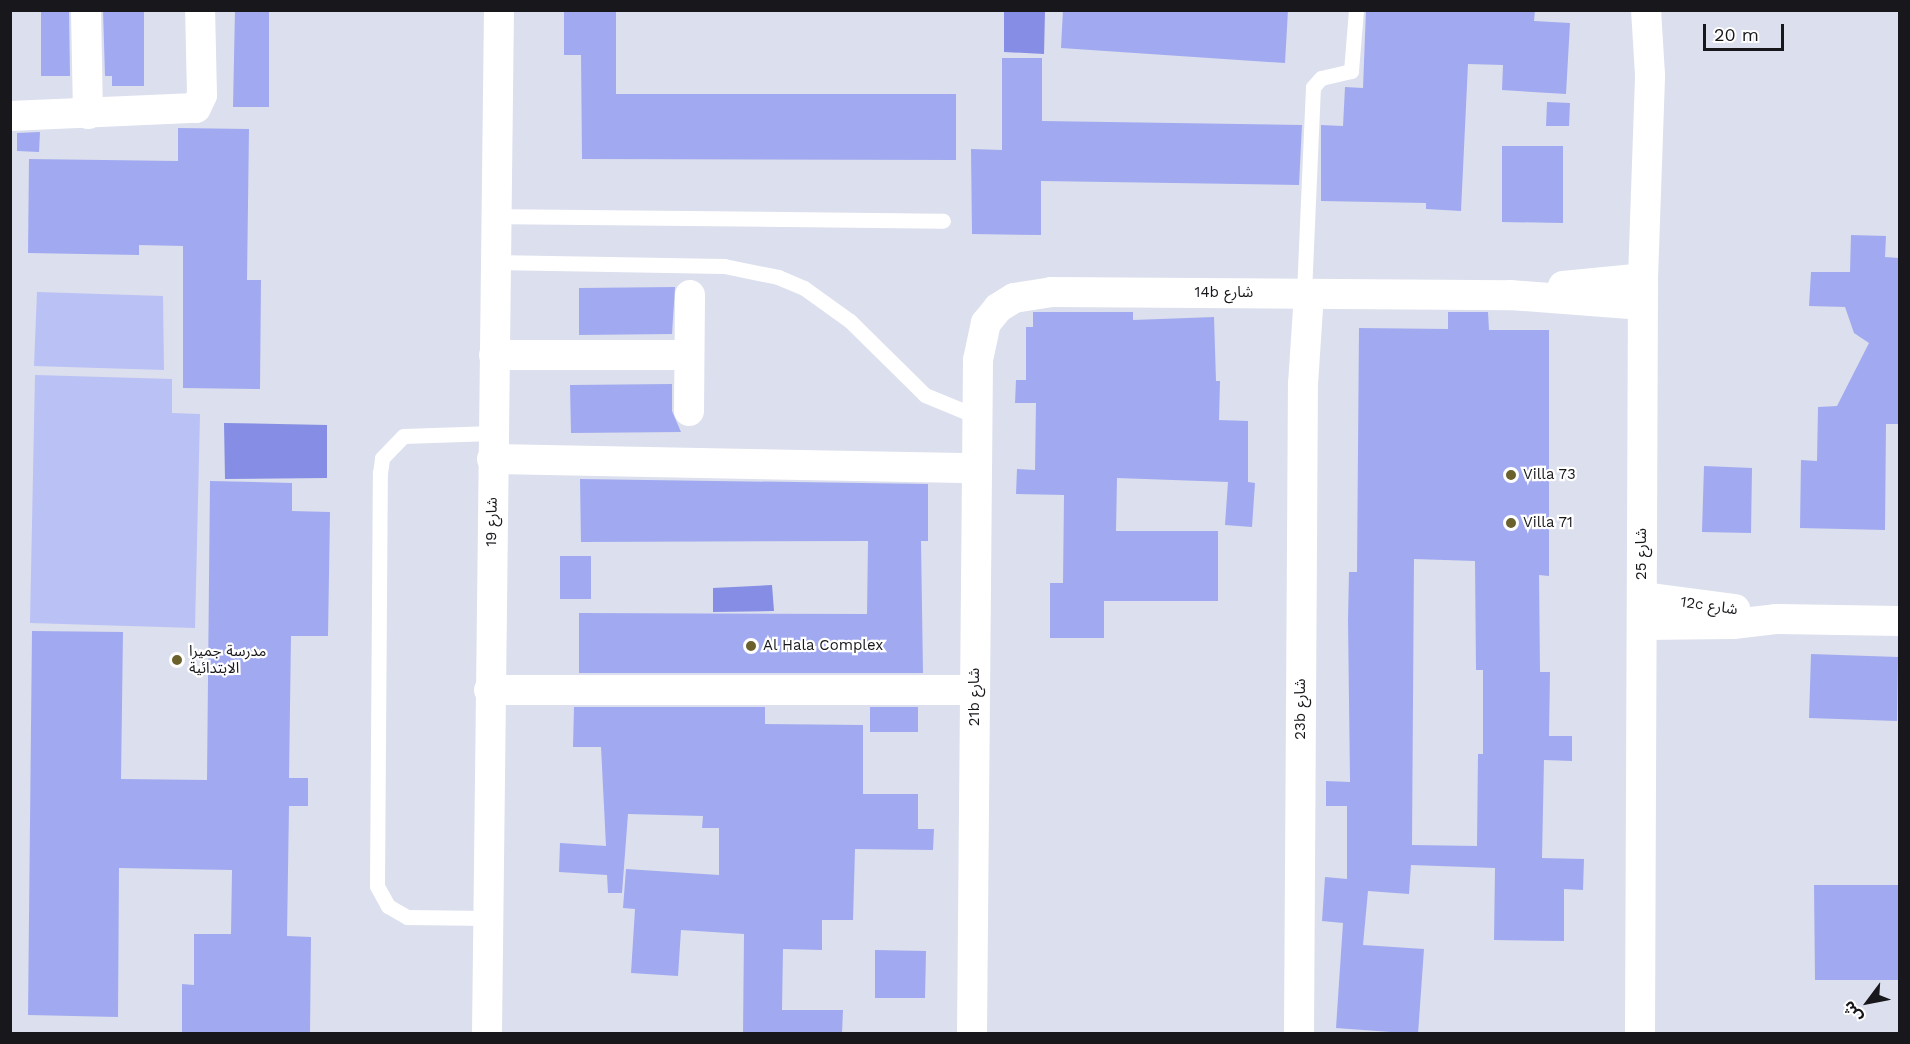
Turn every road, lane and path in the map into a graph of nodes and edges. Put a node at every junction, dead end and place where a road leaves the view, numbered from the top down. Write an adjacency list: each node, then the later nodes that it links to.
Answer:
1 (86, 10): 8 (street)
2 (200, 10): 8 (street)
3 (499, 10): 10 (street, شارع 19)
4 (1356, 10): 14 (lane)
5 (1646, 10): 7 (street, شارع 25)
6 (1666, 10): 7 (street, شارع 25)
7 (1650, 75): 13 (street, شارع 25)
8 (88, 114): 9 (street)
9 (10, 116)
10 (495, 216): 11 (lane); 12 (street, شارع 19)
11 (943, 221)
12 (495, 262): 16 (street, شارع 19); 20 (lane)
13 (1643, 292): 14 (street, 14b شارع); 23 (street, شارع 25)
14 (1299, 293): 18 (street, 14b شارع); 30 (street, 23b شارع)
15 (690, 295): 17 (street)
16 (494, 355): 17 (street); 21 (street, شارع 19)
17 (688, 355): 19 (street)
18 (978, 360): 20 (street, 21b شارع)
19 (689, 411)
20 (976, 416): 22 (street, 21b شارع)
21 (493, 446): 22 (street); 25 (street, شارع 19); 27 (lane)
22 (976, 468): 26 (street, 21b شارع)
23 (1642, 611): 24 (street, 12c شارع); 31 (street, شارع 25)
24 (1899, 621)
25 (489, 690): 26 (street); 27 (street, شارع 19)
26 (975, 690): 29 (street, 21b شارع)
27 (487, 918): 28 (street, شارع 19)
28 (487, 1034)
29 (972, 1034)
30 (1299, 1034)
31 (1640, 1034)

